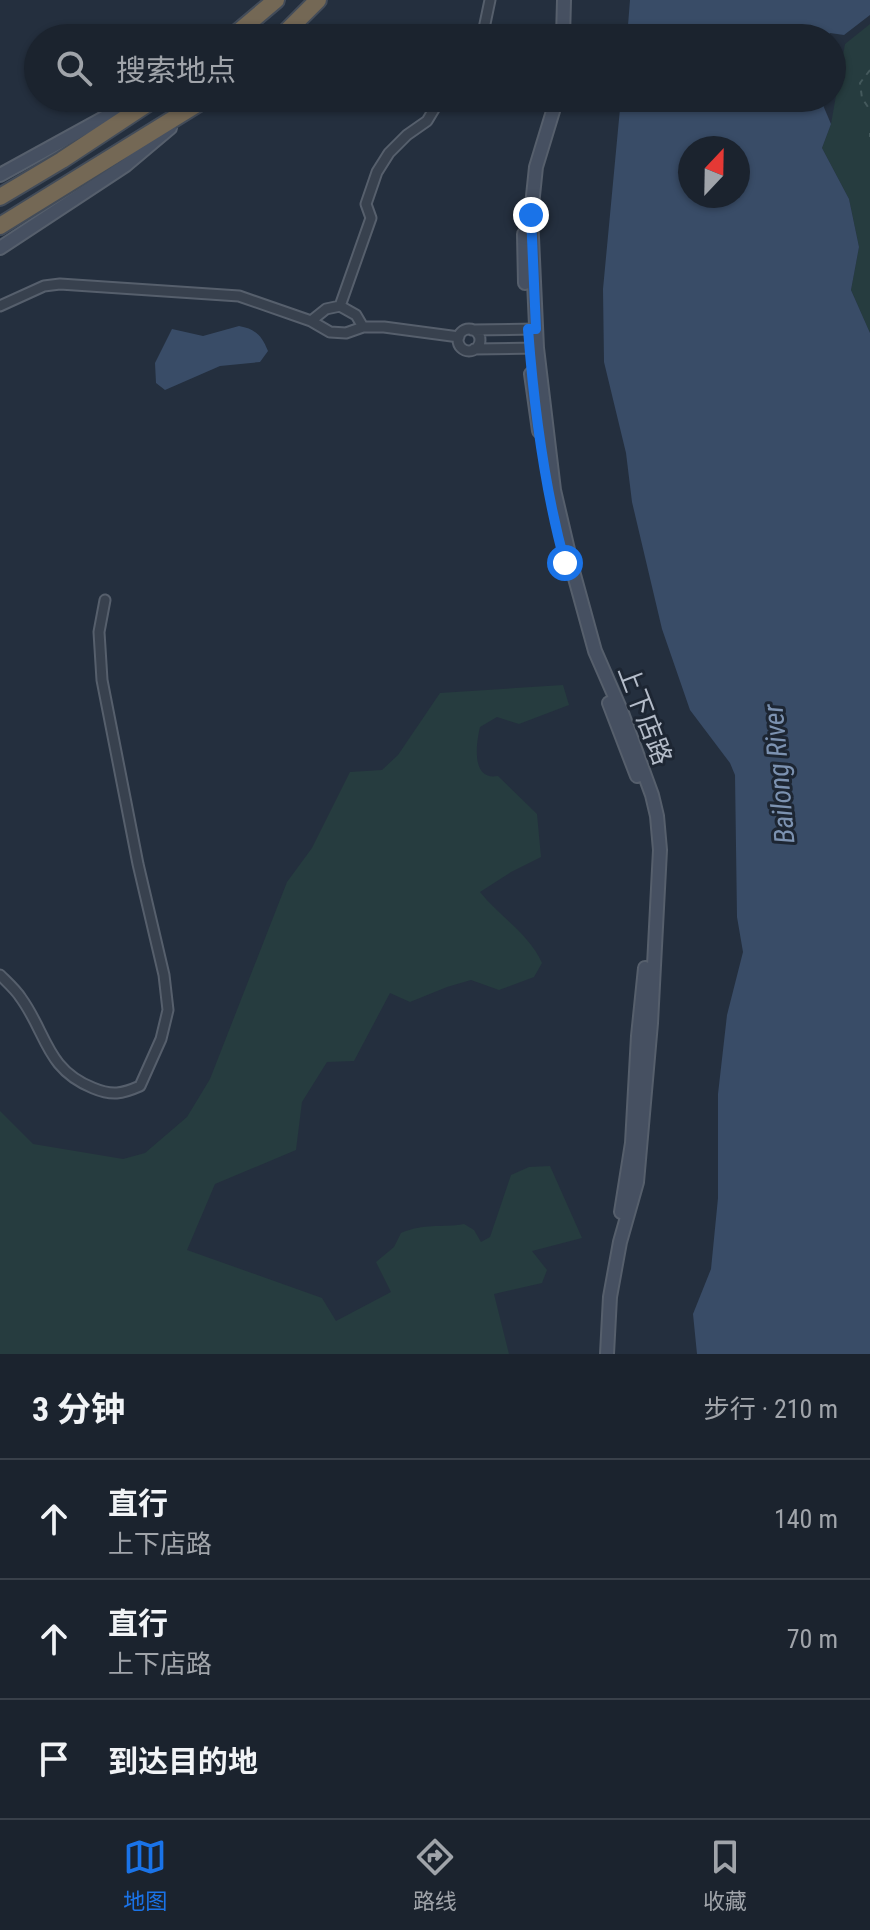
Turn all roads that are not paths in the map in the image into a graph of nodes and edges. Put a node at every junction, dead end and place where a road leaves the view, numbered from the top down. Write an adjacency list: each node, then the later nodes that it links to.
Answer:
1 (276, 0): 5 (highway)
2 (318, 0): 6 (highway)
3 (490, 0): 7 (street)
4 (567, 0): 8 (main road)
5 (248, 24)
6 (294, 24)
7 (485, 24)
8 (566, 24)
9 (115, 112): 16 (main road)
10 (135, 112): 17 (highway)
11 (185, 112): 18 (highway)
12 (190, 112): 19 (main road)
13 (432, 112): 21 (street)
14 (547, 112): 24 (main road, 上下店路)
15 (553, 112): 24 (main road, 上下店路)
16 (0, 175)
17 (0, 197)
18 (0, 226)
19 (0, 248)
20 (0, 306): 22 (street)
21 (340, 306): 22 (street); 23 (street)
22 (311, 321): 23 (street)
23 (363, 327): 26 (street)
24 (532, 329): 25 (street); 27 (main road, 上下店路)
25 (472, 330): 26 (street); 28 (street)
26 (459, 337): 28 (street)
27 (533, 348): 28 (street); 31 (main road, 上下店路); 32 (main road, 上下店路)
28 (474, 349)
29 (105, 600): 30 (street)
30 (0, 975)
31 (600, 1354)
32 (607, 1354)

